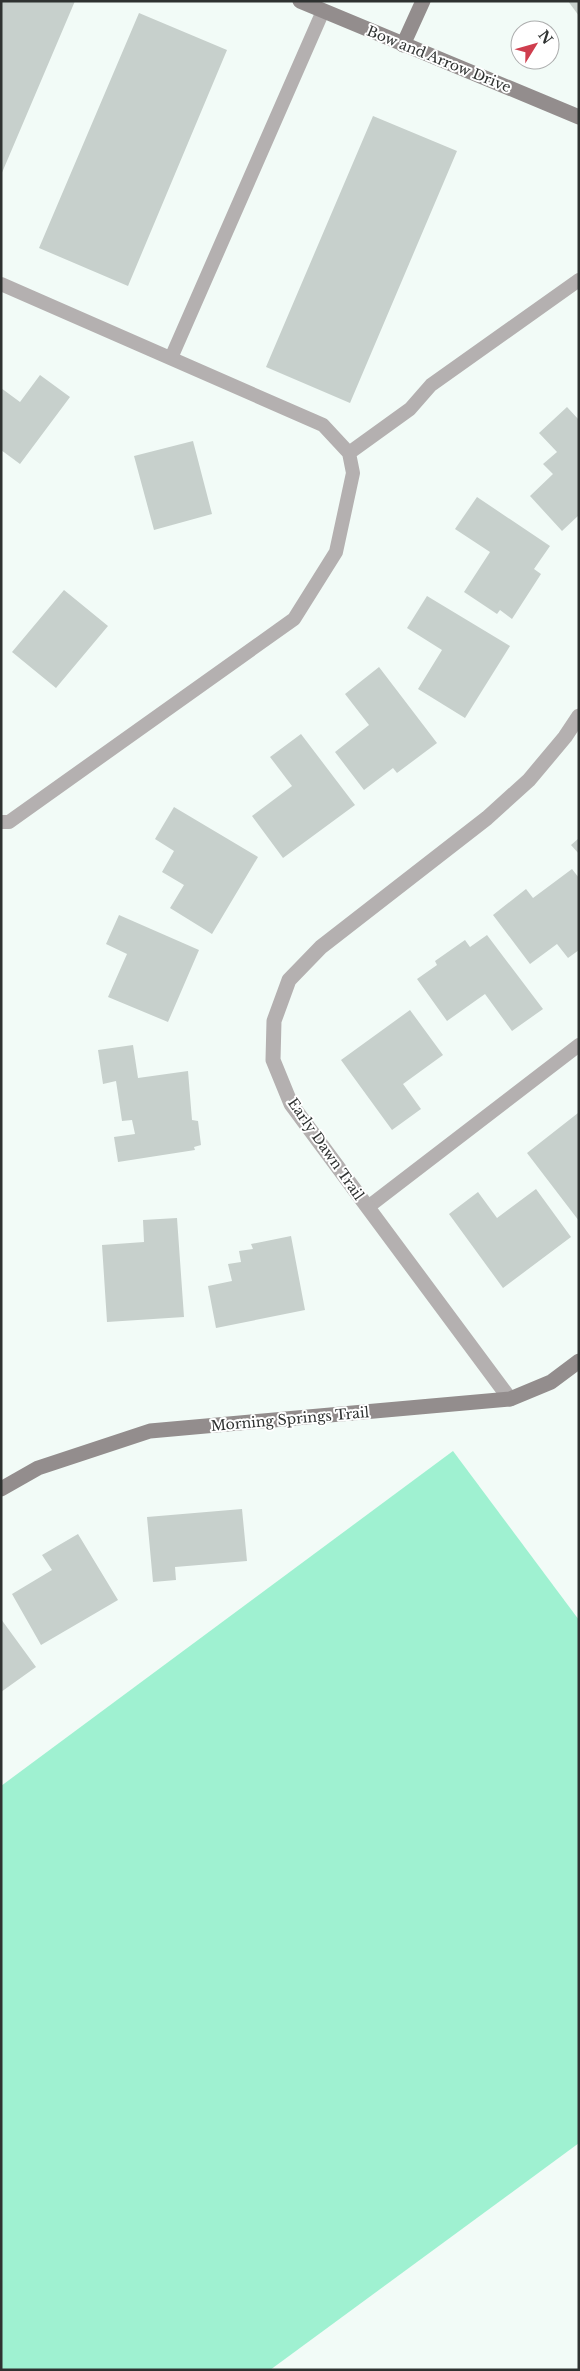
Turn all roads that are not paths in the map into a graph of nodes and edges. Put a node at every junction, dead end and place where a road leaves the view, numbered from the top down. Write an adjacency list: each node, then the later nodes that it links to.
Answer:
1 (300, 1): 3 (street, Bow and Arrow Drive)
2 (423, 1): 4 (street)
3 (322, 11): 4 (street, Bow and Arrow Drive); 8 (lane)
4 (403, 44): 5 (street, Bow and Arrow Drive)
5 (579, 117)
6 (579, 280): 9 (lane)
7 (1, 284): 8 (lane)
8 (171, 358): 9 (lane)
9 (349, 452): 11 (lane)
10 (579, 716): 13 (street, Early Dawn Trail)
11 (1, 822)
12 (579, 1045): 13 (lane)
13 (368, 1207): 15 (street, Early Dawn Trail)
14 (579, 1361): 15 (street, Morning Springs Trail)
15 (510, 1400): 16 (street, Morning Springs Trail)
16 (1, 1489)

